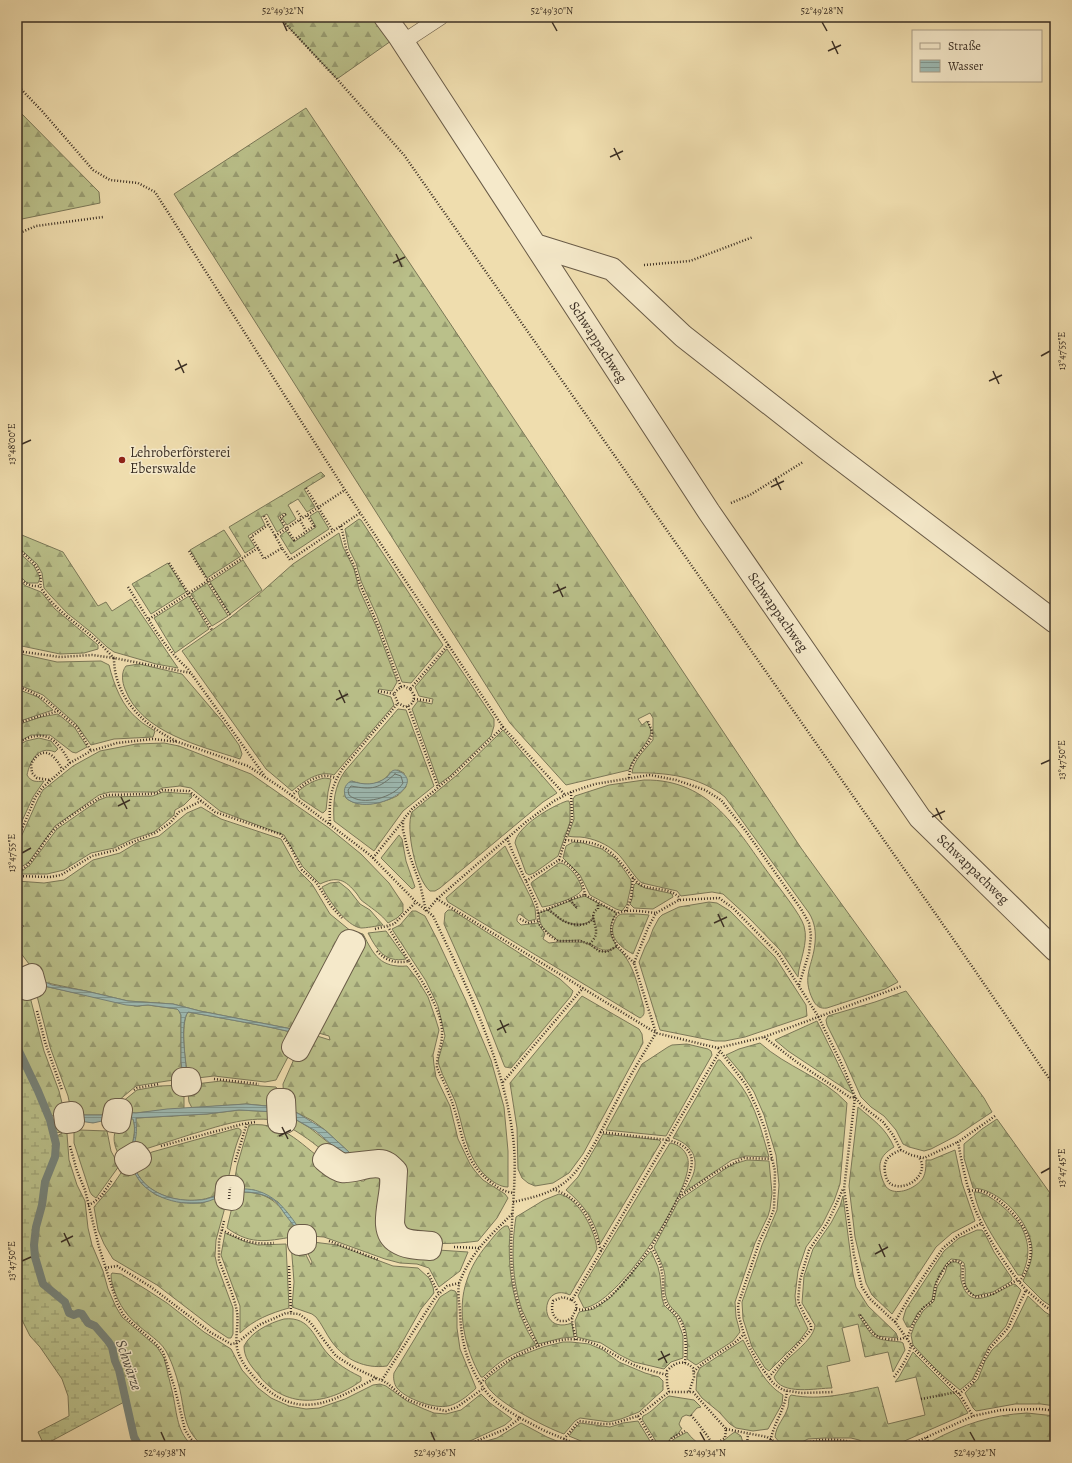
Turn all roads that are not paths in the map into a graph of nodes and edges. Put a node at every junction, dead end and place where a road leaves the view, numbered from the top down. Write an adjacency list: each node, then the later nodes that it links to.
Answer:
1 (385, 17): 3 (street, Schwappachweg)
2 (441, 17): 3 (lane)
3 (403, 42): 4 (street, Schwappachweg)
4 (535, 245): 5 (street); 6 (street, Schwappachweg)
5 (1055, 622)
6 (1055, 950)
7 (430, 1249): 7 (street)

